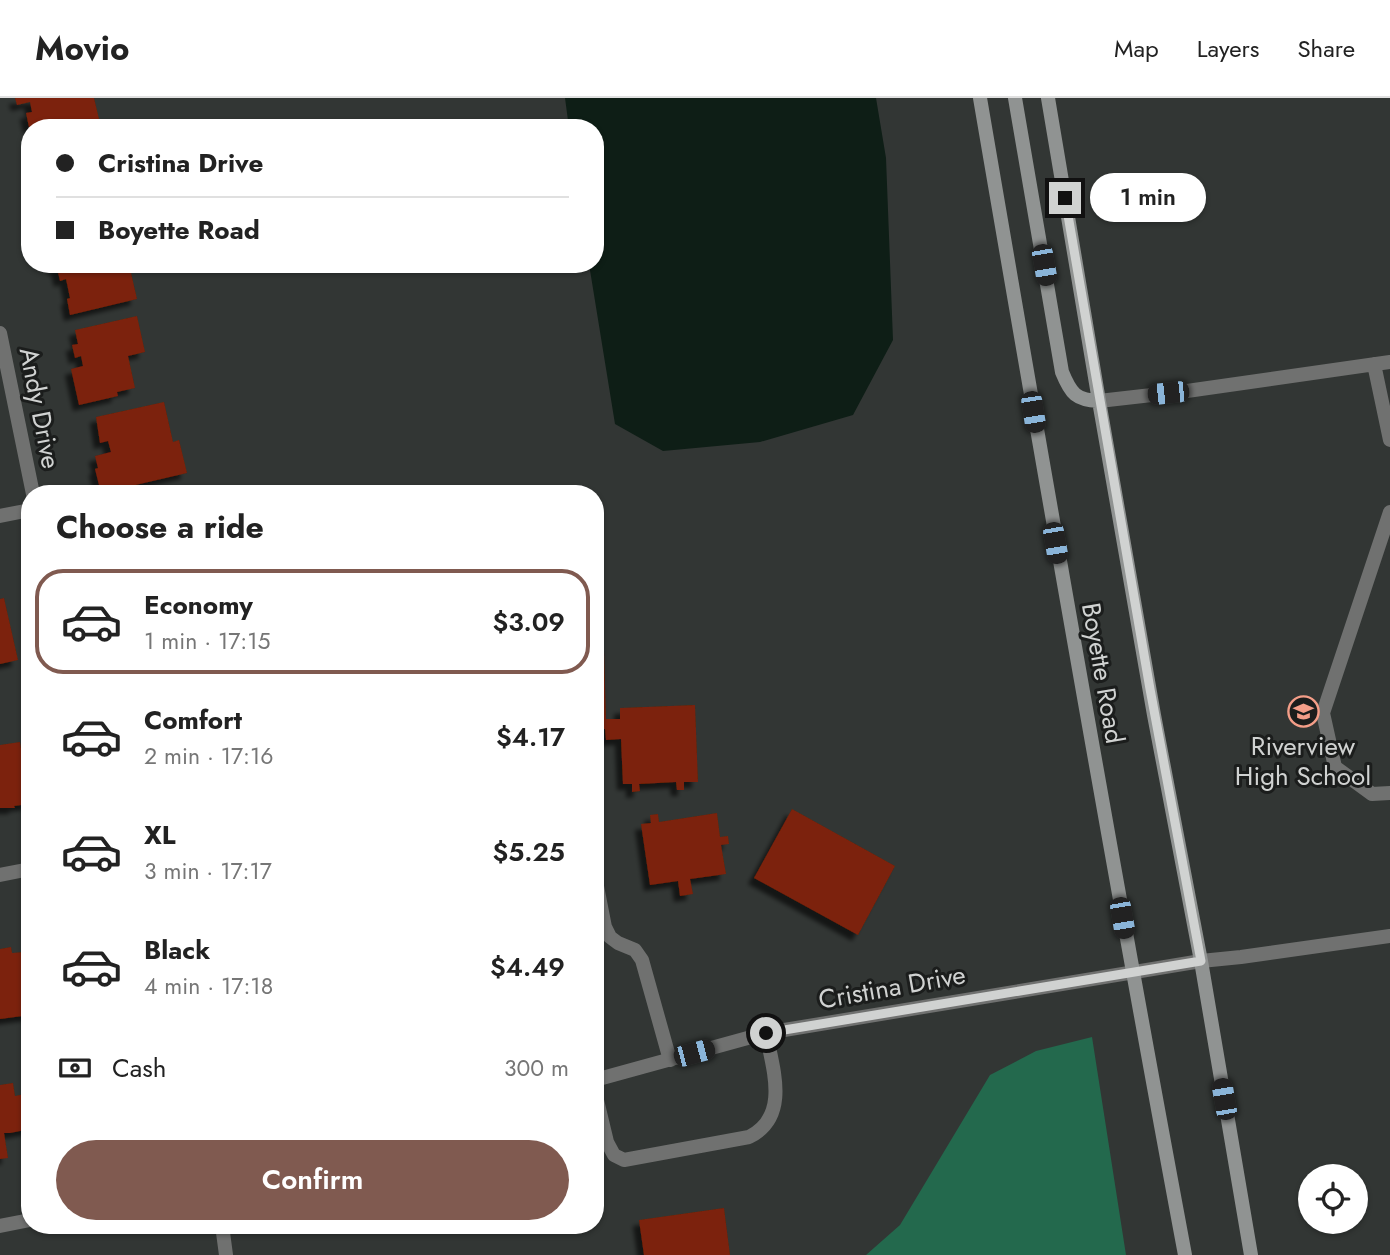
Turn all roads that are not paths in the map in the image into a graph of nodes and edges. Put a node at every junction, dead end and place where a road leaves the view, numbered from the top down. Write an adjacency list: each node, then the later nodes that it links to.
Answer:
1 (980, 98): 19 (main road, Boyette Road)
2 (1015, 98): 7 (main road)
3 (1048, 98): 7 (main road, Boyette Road)
4 (0, 333): 9 (street, Andy Drive)
5 (1390, 362): 6 (street)
6 (1374, 364): 7 (street); 8 (street)
7 (1099, 401): 18 (main road, Boyette Road)
8 (1390, 440)
9 (31, 485)
10 (21, 512): 12 (street)
11 (1390, 512): 13 (street)
12 (0, 516)
13 (1390, 793)
14 (21, 871): 15 (street)
15 (0, 875)
16 (604, 922): 21 (street)
17 (1390, 936): 18 (street, Cristina Drive)
18 (1201, 961): 19 (street, Cristina Drive); 29 (main road, Boyette Road)
19 (1132, 972): 20 (street, Cristina Drive); 28 (main road, Boyette Road)
20 (766, 1033): 21 (street, Cristina Drive); 23 (street)
21 (670, 1060): 22 (street, Cristina Drive)
22 (604, 1078)
23 (604, 1130)
24 (21, 1222): 25 (street)
25 (0, 1226)
26 (223, 1234): 27 (street)
27 (226, 1255)
28 (1185, 1255)
29 (1251, 1255)

